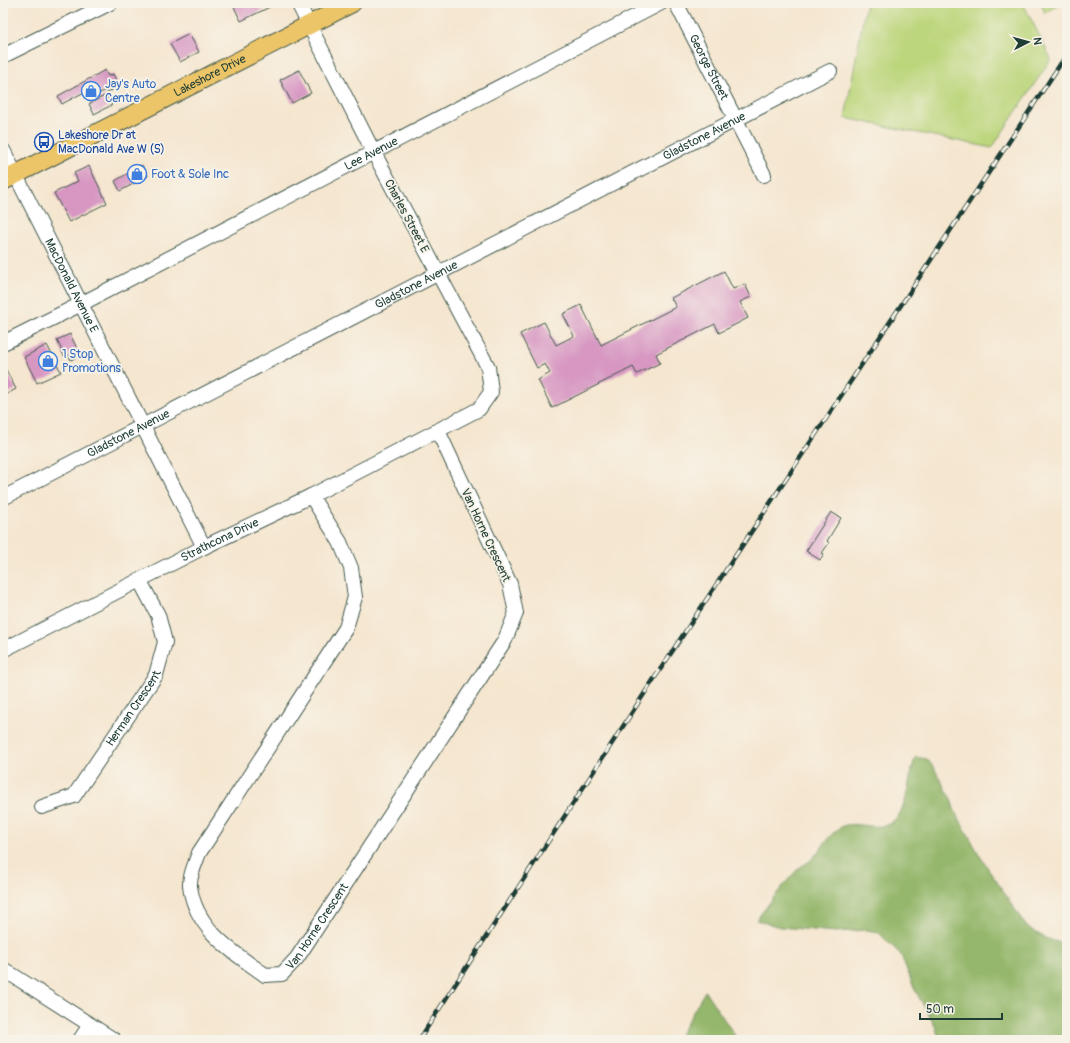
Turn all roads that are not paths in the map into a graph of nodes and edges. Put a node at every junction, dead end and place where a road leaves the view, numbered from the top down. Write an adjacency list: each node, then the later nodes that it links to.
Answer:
1 (110, 3): 7 (street)
2 (298, 3): 6 (street, Charles Street E)
3 (352, 3): 6 (main road, Lakeshore Drive)
4 (661, 3): 11 (street, Lee Avenue)
5 (676, 3): 9 (street, George Street)
6 (309, 25): 11 (street, Charles Street E); 13 (main road, Lakeshore Drive)
7 (3, 56)
8 (830, 71): 9 (street, Gladstone Avenue)
9 (735, 120): 12 (street, George Street); 14 (street, Gladstone Avenue)
10 (3, 150): 13 (street, MacDonald Avenue E)
11 (373, 151): 14 (street, Charles Street E); 15 (street, Lee Avenue)
12 (764, 175)
13 (9, 178): 15 (street, MacDonald Avenue E)
14 (438, 274): 17 (street, Gladstone Avenue); 18 (street, Charles Street E)
15 (81, 304): 16 (street); 17 (street, MacDonald Avenue E)
16 (3, 342)
17 (143, 427): 20 (street, Gladstone Avenue); 21 (street, MacDonald Avenue E)
18 (438, 431): 19 (street, Strathcona Drive); 19 (street, Van Horne Crescent)
19 (311, 496): 21 (street, Strathcona Drive)
20 (3, 498)
21 (204, 547): 22 (street, Strathcona Drive)
22 (140, 581): 23 (street, Strathcona Drive); 24 (street, Herman Crescent)
23 (3, 650)
24 (42, 806)
25 (3, 969): 26 (street)
26 (90, 1025): 27 (street); 28 (street)
27 (80, 1040)
28 (114, 1040)

